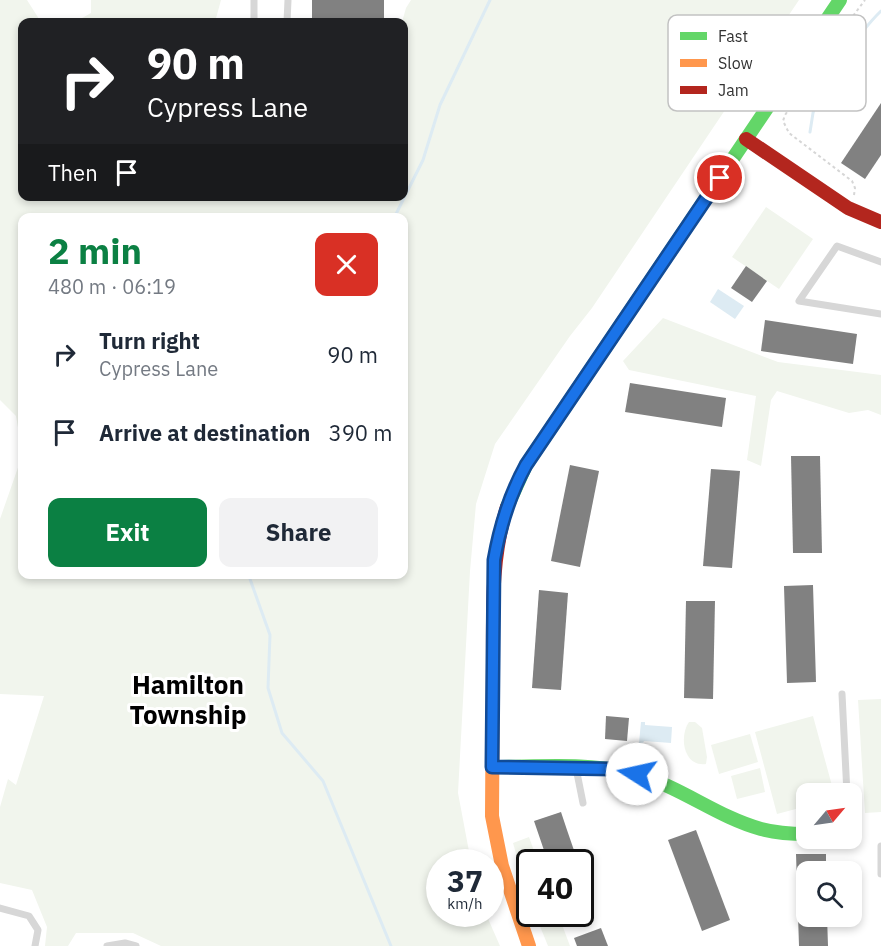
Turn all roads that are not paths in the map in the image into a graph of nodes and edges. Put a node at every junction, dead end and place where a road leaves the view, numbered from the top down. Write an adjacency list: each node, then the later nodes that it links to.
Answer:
1 (254, 0): 5 (lane)
2 (288, 0): 6 (lane)
3 (840, 0): 4 (street)
4 (830, 15)
5 (254, 18)
6 (287, 18)
7 (765, 111): 8 (street)
8 (746, 140): 9 (street); 13 (street)
9 (881, 222)
10 (881, 262): 11 (lane)
11 (881, 314)
12 (842, 694): 15 (lane)
13 (492, 767): 14 (street); 24 (street)
14 (576, 768): 16 (lane); 17 (street)
15 (846, 783)
16 (583, 803)
17 (796, 835)
18 (881, 846): 19 (lane)
19 (881, 874)
20 (0, 908): 21 (lane)
21 (35, 946)
22 (107, 946): 23 (lane)
23 (136, 946)
24 (530, 946)

